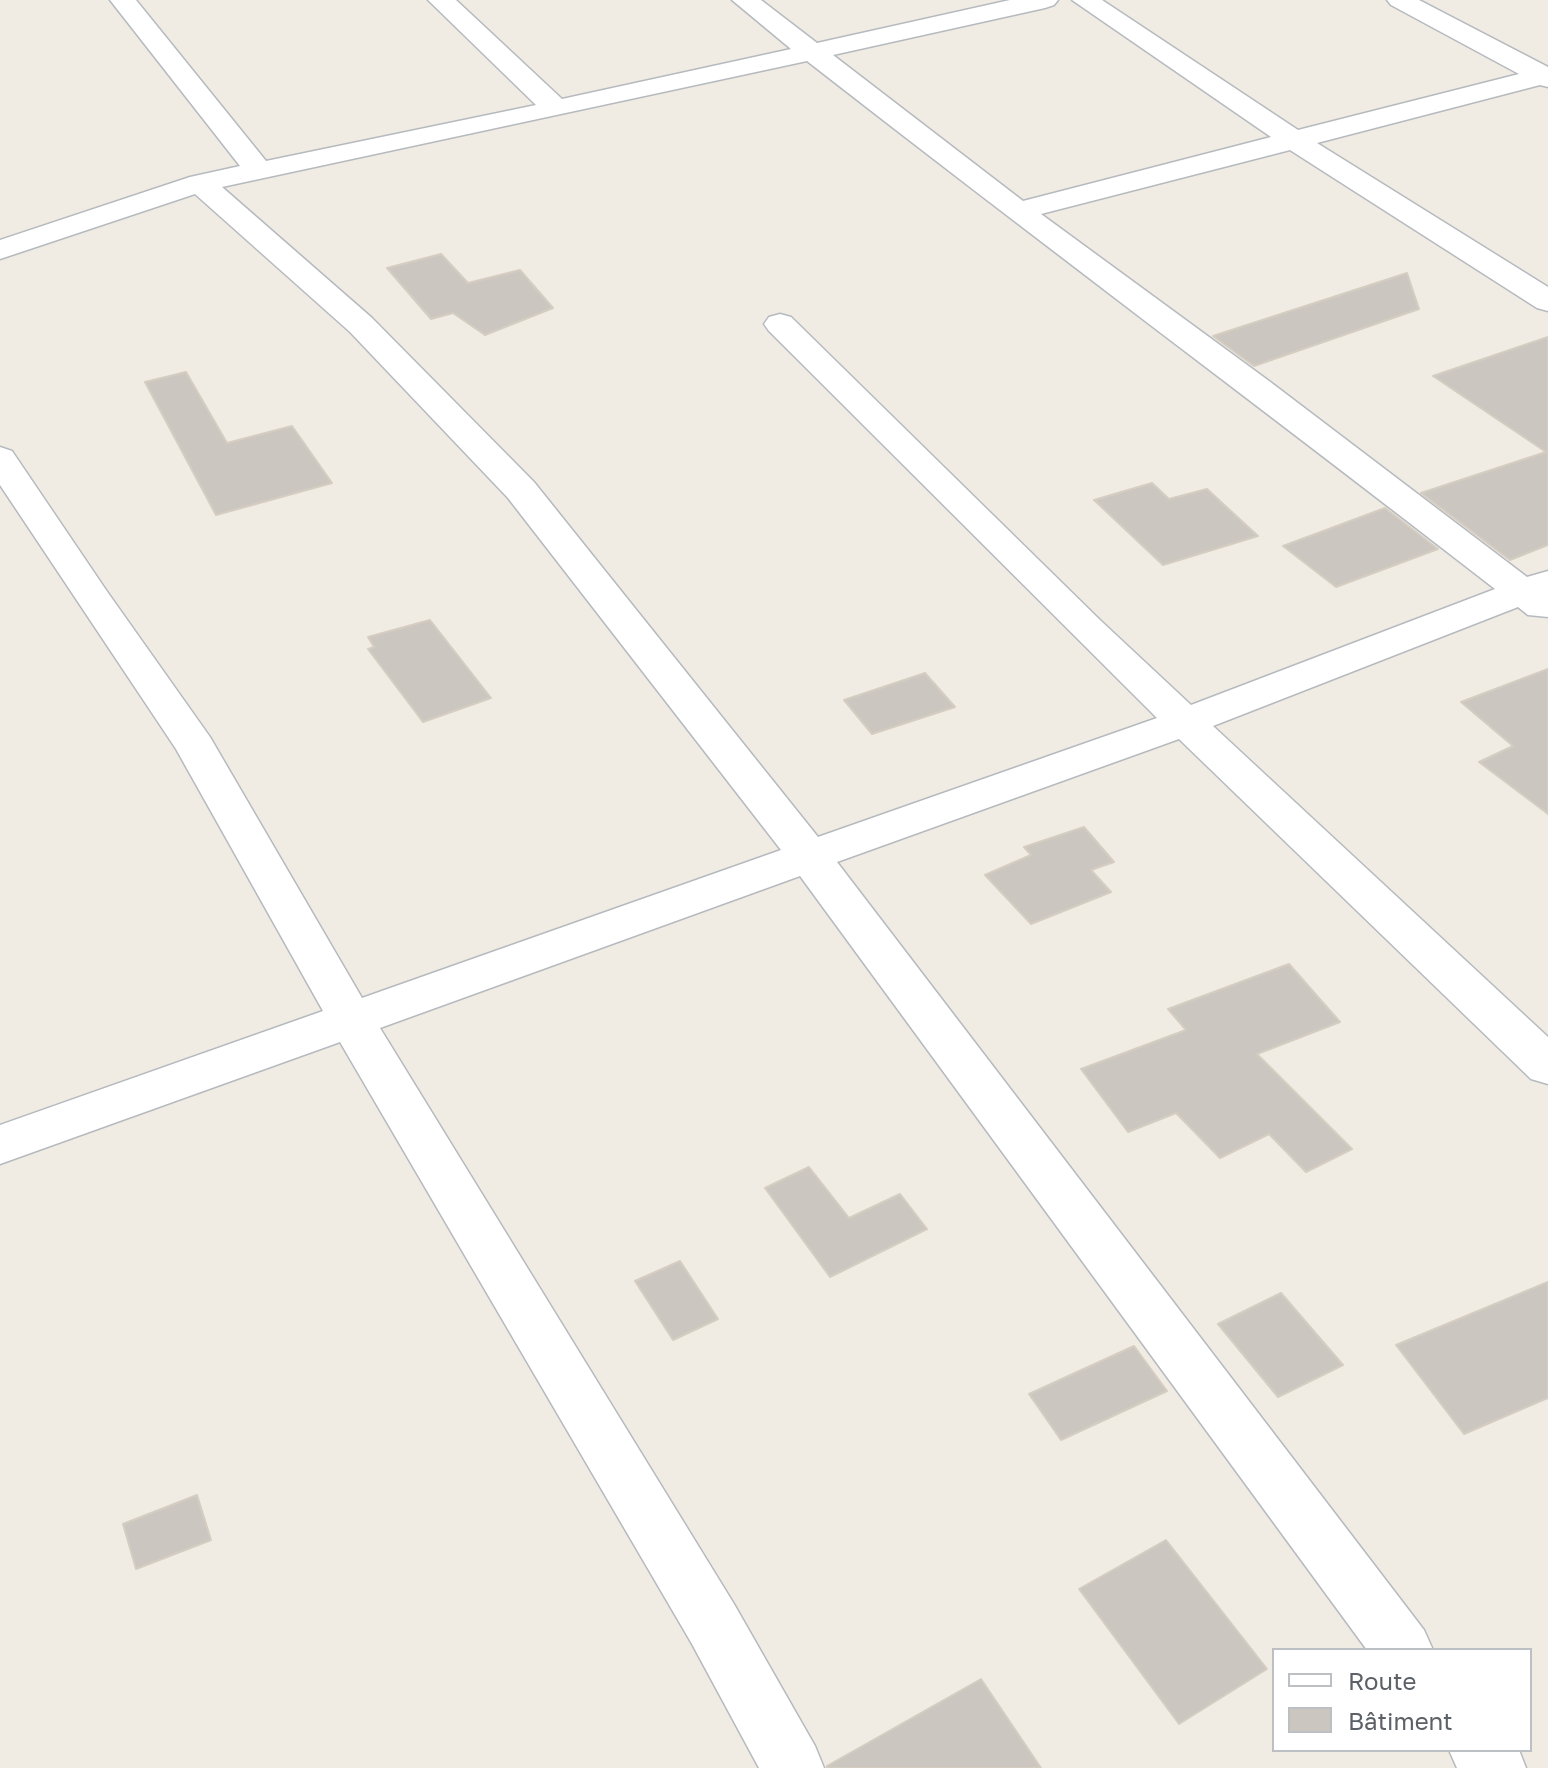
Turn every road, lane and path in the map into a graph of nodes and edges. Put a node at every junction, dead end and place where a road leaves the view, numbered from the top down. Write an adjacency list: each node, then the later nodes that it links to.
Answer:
1 (123, 0): 11 (street)
2 (441, 0): 9 (street)
3 (745, 0): 7 (street)
4 (1045, 0): 7 (street)
5 (1085, 0): 10 (street)
6 (1400, 0): 8 (street)
7 (813, 53): 9 (street); 13 (street)
8 (1546, 77): 10 (street)
9 (556, 109): 11 (street)
10 (1295, 141): 13 (street); 15 (street)
11 (258, 170): 12 (street)
12 (200, 183): 14 (street); 20 (street)
13 (1018, 211): 18 (street)
14 (0, 250)
15 (1548, 301)
16 (780, 324): 19 (street)
17 (5, 475): 21 (street)
18 (1539, 595): 19 (street)
19 (1185, 722): 20 (street); 22 (street)
20 (809, 856): 21 (street); 24 (street)
21 (352, 1021): 23 (street); 26 (street)
22 (1548, 1066)
23 (0, 1145)
24 (1402, 1648)
25 (1482, 1752): 27 (street)
26 (793, 1768)
27 (1495, 1768)

